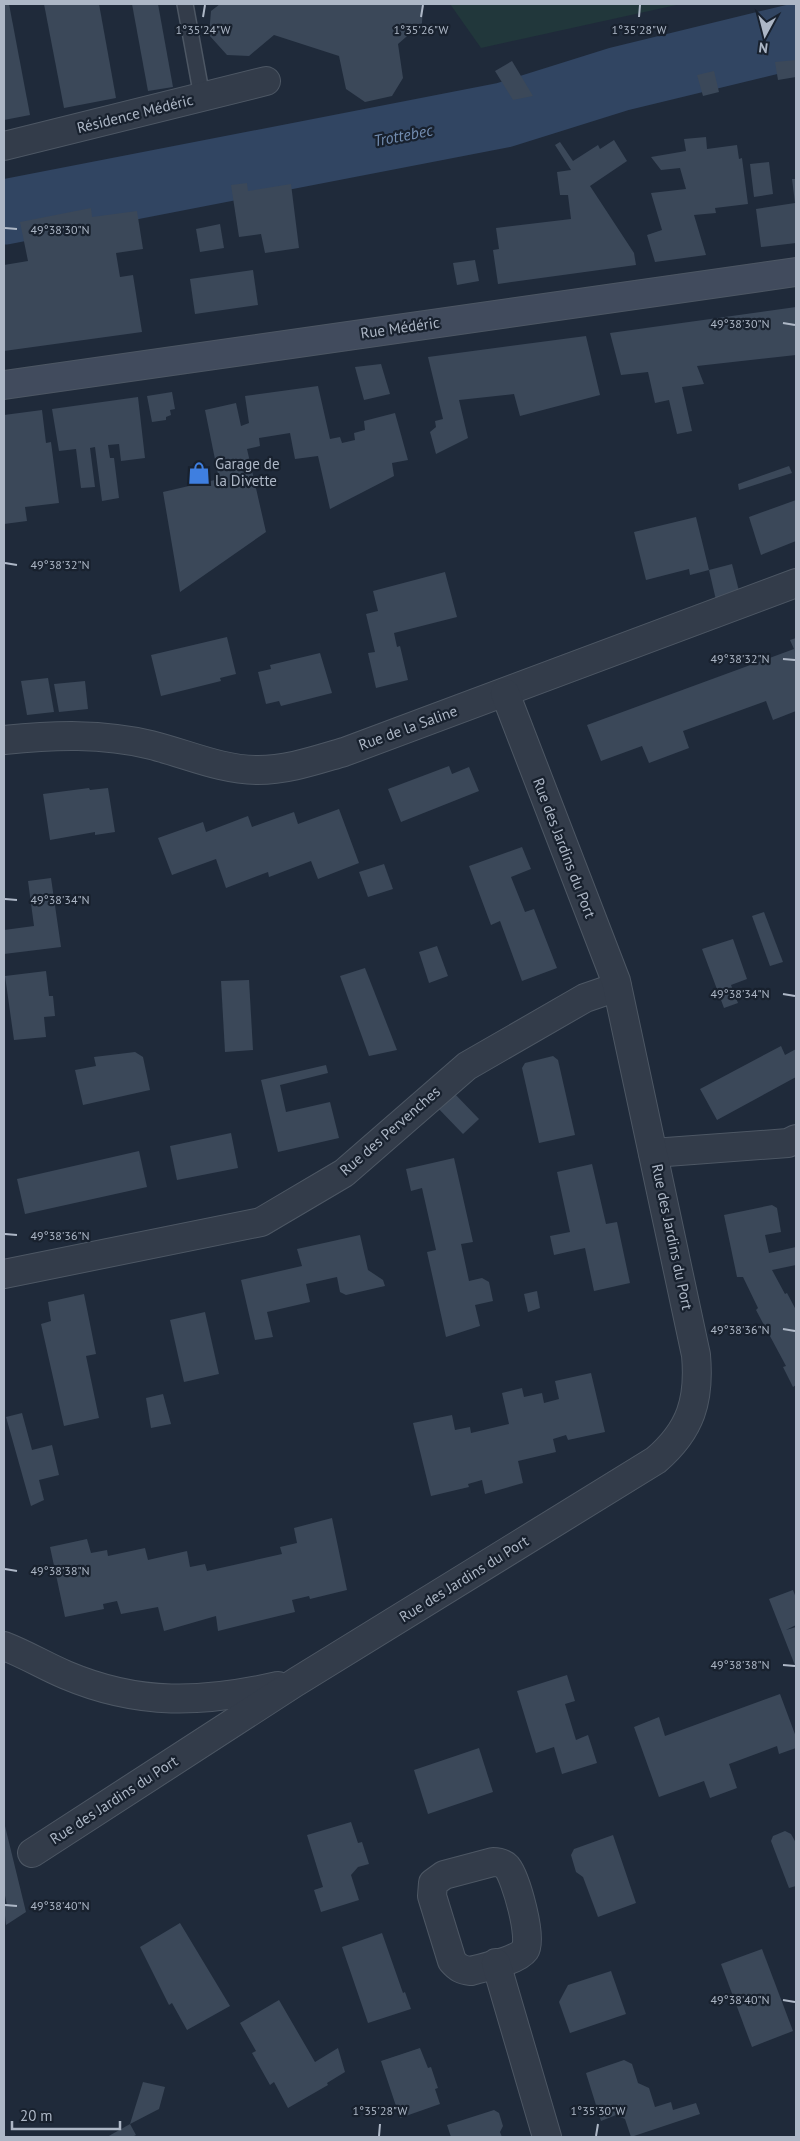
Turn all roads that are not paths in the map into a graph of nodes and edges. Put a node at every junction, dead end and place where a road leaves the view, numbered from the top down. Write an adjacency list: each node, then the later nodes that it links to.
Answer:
1 (186, 4): 3 (lane)
2 (266, 82): 3 (street, Résidence Médéric)
3 (202, 97): 4 (street, Résidence Médéric)
4 (4, 146)
5 (796, 272): 6 (main road, Rue Médéric)
6 (4, 385)
7 (796, 584): 8 (street, Rue de la Saline)
8 (504, 693): 9 (street, Rue de la Saline); 10 (street, Rue des Jardins du Port)
9 (4, 740)
10 (617, 986): 12 (street, Rue des Jardins du Port); 13 (street, Rue des Pervenches)
11 (796, 1139): 12 (street)
12 (654, 1153): 15 (street, Rue des Jardins du Port)
13 (4, 1274)
14 (4, 1646): 15 (street, Rue des Jardins du Port)
15 (296, 1682): 16 (street, Rue des Jardins du Port)
16 (32, 1853)
17 (496, 1963): 18 (street)
18 (548, 2137)

